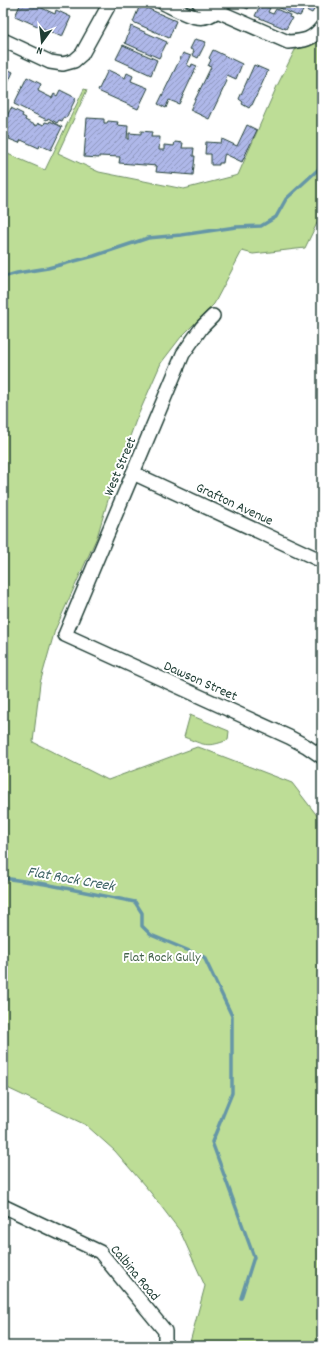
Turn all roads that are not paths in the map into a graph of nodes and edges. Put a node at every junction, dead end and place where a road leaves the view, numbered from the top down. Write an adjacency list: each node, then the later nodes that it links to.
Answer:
1 (110, 3): 6 (street)
2 (163, 3): 4 (street)
3 (199, 3): 4 (street)
4 (217, 11): 5 (street)
5 (322, 27)
6 (3, 40)
7 (213, 316): 8 (street, West Street)
8 (134, 473): 9 (street, Grafton Avenue); 10 (street, West Street)
9 (322, 561)
10 (65, 635): 11 (street, Dawson Street)
11 (322, 756)
12 (3, 1206): 13 (street, Calbina Road)
13 (165, 1341)

